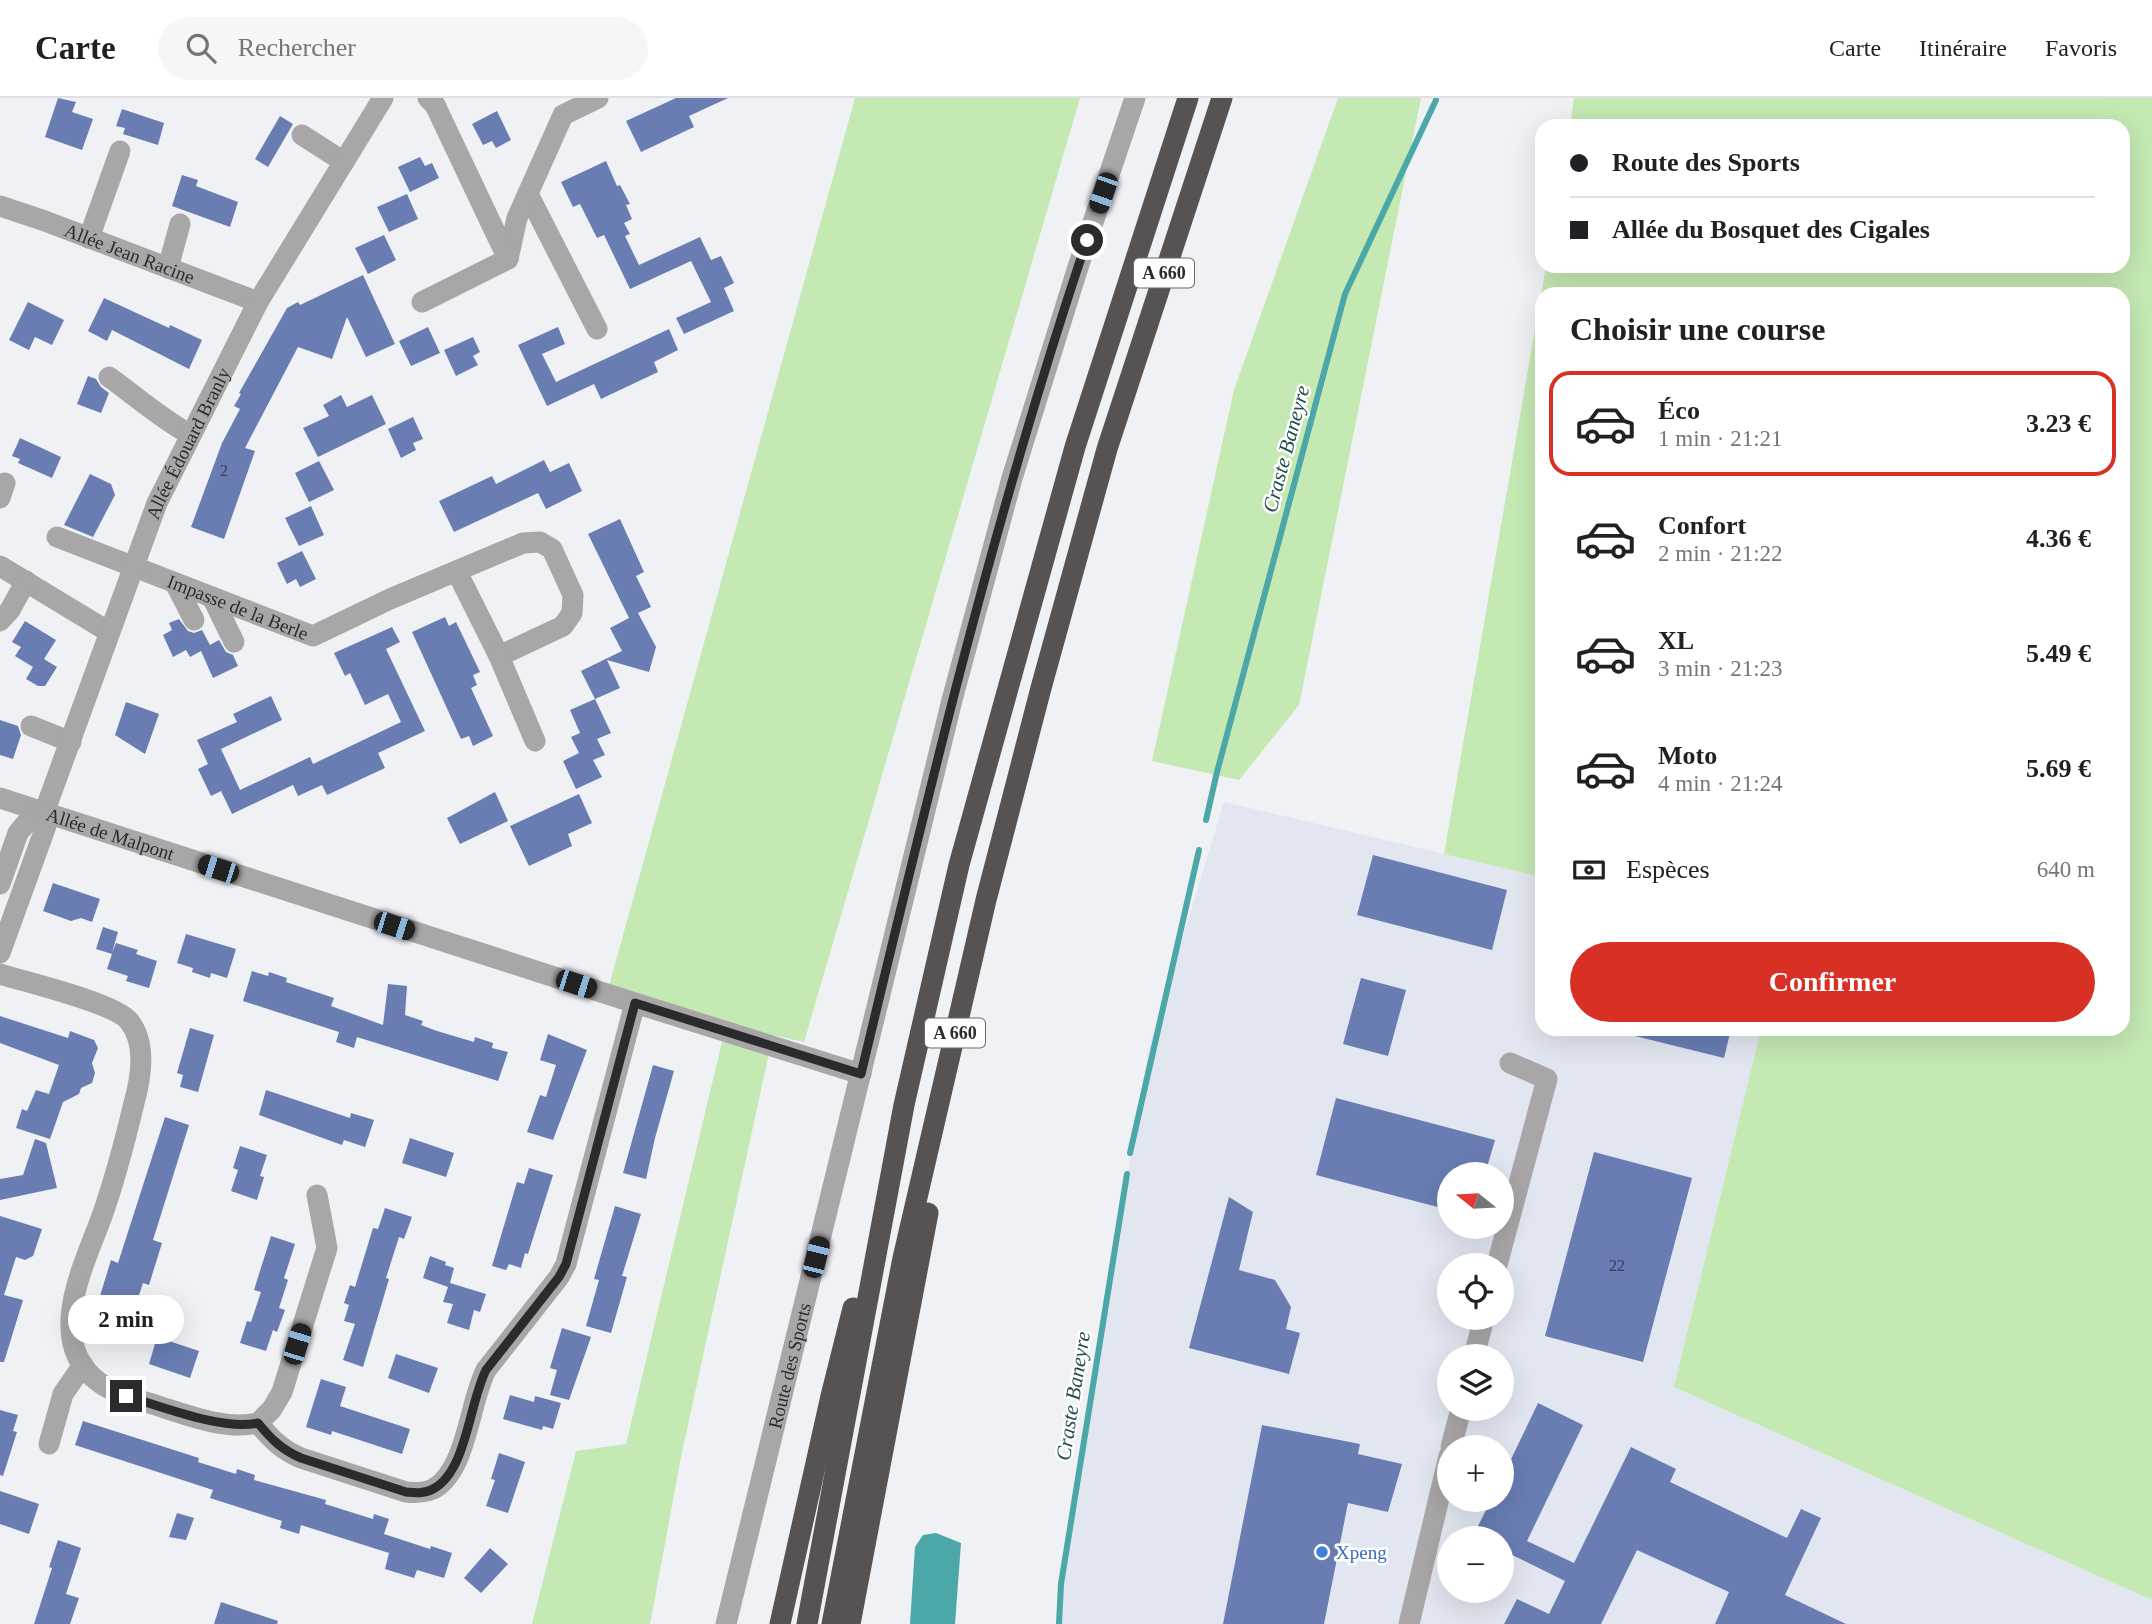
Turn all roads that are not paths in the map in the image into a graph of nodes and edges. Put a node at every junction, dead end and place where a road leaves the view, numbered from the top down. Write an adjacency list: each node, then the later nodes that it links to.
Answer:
1 (383, 98): 9 (street, Allée Édouard Branly)
2 (428, 98): 14 (street)
3 (598, 98): 10 (street)
4 (1135, 98): 45 (street, Route des Sports)
5 (1188, 98): 46 (highway, A 660)
6 (1222, 98): 40 (highway, A 660)
7 (302, 135): 9 (street)
8 (120, 151): 13 (street)
9 (344, 162): 16 (street, Allée Édouard Branly)
10 (528, 194): 14 (street); 18 (street)
11 (0, 206): 13 (street, Allée Jean Racine)
12 (180, 224): 15 (street)
13 (89, 237): 15 (street, Allée Jean Racine)
14 (508, 259): 17 (street)
15 (168, 268): 16 (street, Allée Jean Racine)
16 (258, 302): 20 (street, Allée Édouard Branly)
17 (422, 302)
18 (597, 329)
19 (109, 377): 20 (street)
20 (191, 435): 23 (street, Allée Édouard Branly)
21 (57, 537): 23 (street, Impasse de la Berle)
22 (0, 566): 25 (street)
23 (134, 568): 26 (street, Impasse de la Berle); 30 (street, Allée Édouard Branly)
24 (457, 572): 27 (street, Impasse de la Berle); 32 (street); 32 (street, Impasse de la Berle)
25 (26, 581): 29 (street); 30 (street)
26 (175, 583): 27 (street, Impasse de la Berle); 28 (street)
27 (212, 597): 31 (street)
28 (194, 620)
29 (0, 621)
30 (109, 632): 35 (street, Allée Édouard Branly)
31 (234, 642)
32 (499, 656): 34 (street)
33 (31, 726): 35 (street)
34 (535, 741)
35 (71, 742): 37 (street, Allée Édouard Branly)
36 (0, 798): 37 (street, Allée de Malpont)
37 (44, 813): 38 (street); 41 (street, Allée Édouard Branly); 43 (street, Allée de Malpont)
38 (6, 850): 39 (street)
39 (0, 884)
40 (986, 900): 56 (highway, A 660); 57 (highway)
41 (0, 953)
42 (0, 974): 49 (street)
43 (635, 1003): 45 (street, Allée de Malpont); 50 (street)
44 (1510, 1063): 48 (street)
45 (861, 1074): 53 (street, Route des Sports)
46 (904, 1105): 54 (highway); 55 (highway, A 660)
47 (317, 1195): 50 (street)
48 (1500, 1253)
49 (83, 1365): 50 (street); 51 (street)
50 (258, 1423)
51 (50, 1444)
52 (1437, 1506): 58 (street)
53 (726, 1624)
54 (780, 1624)
55 (807, 1624)
56 (832, 1624)
57 (850, 1624)
58 (1409, 1624)

